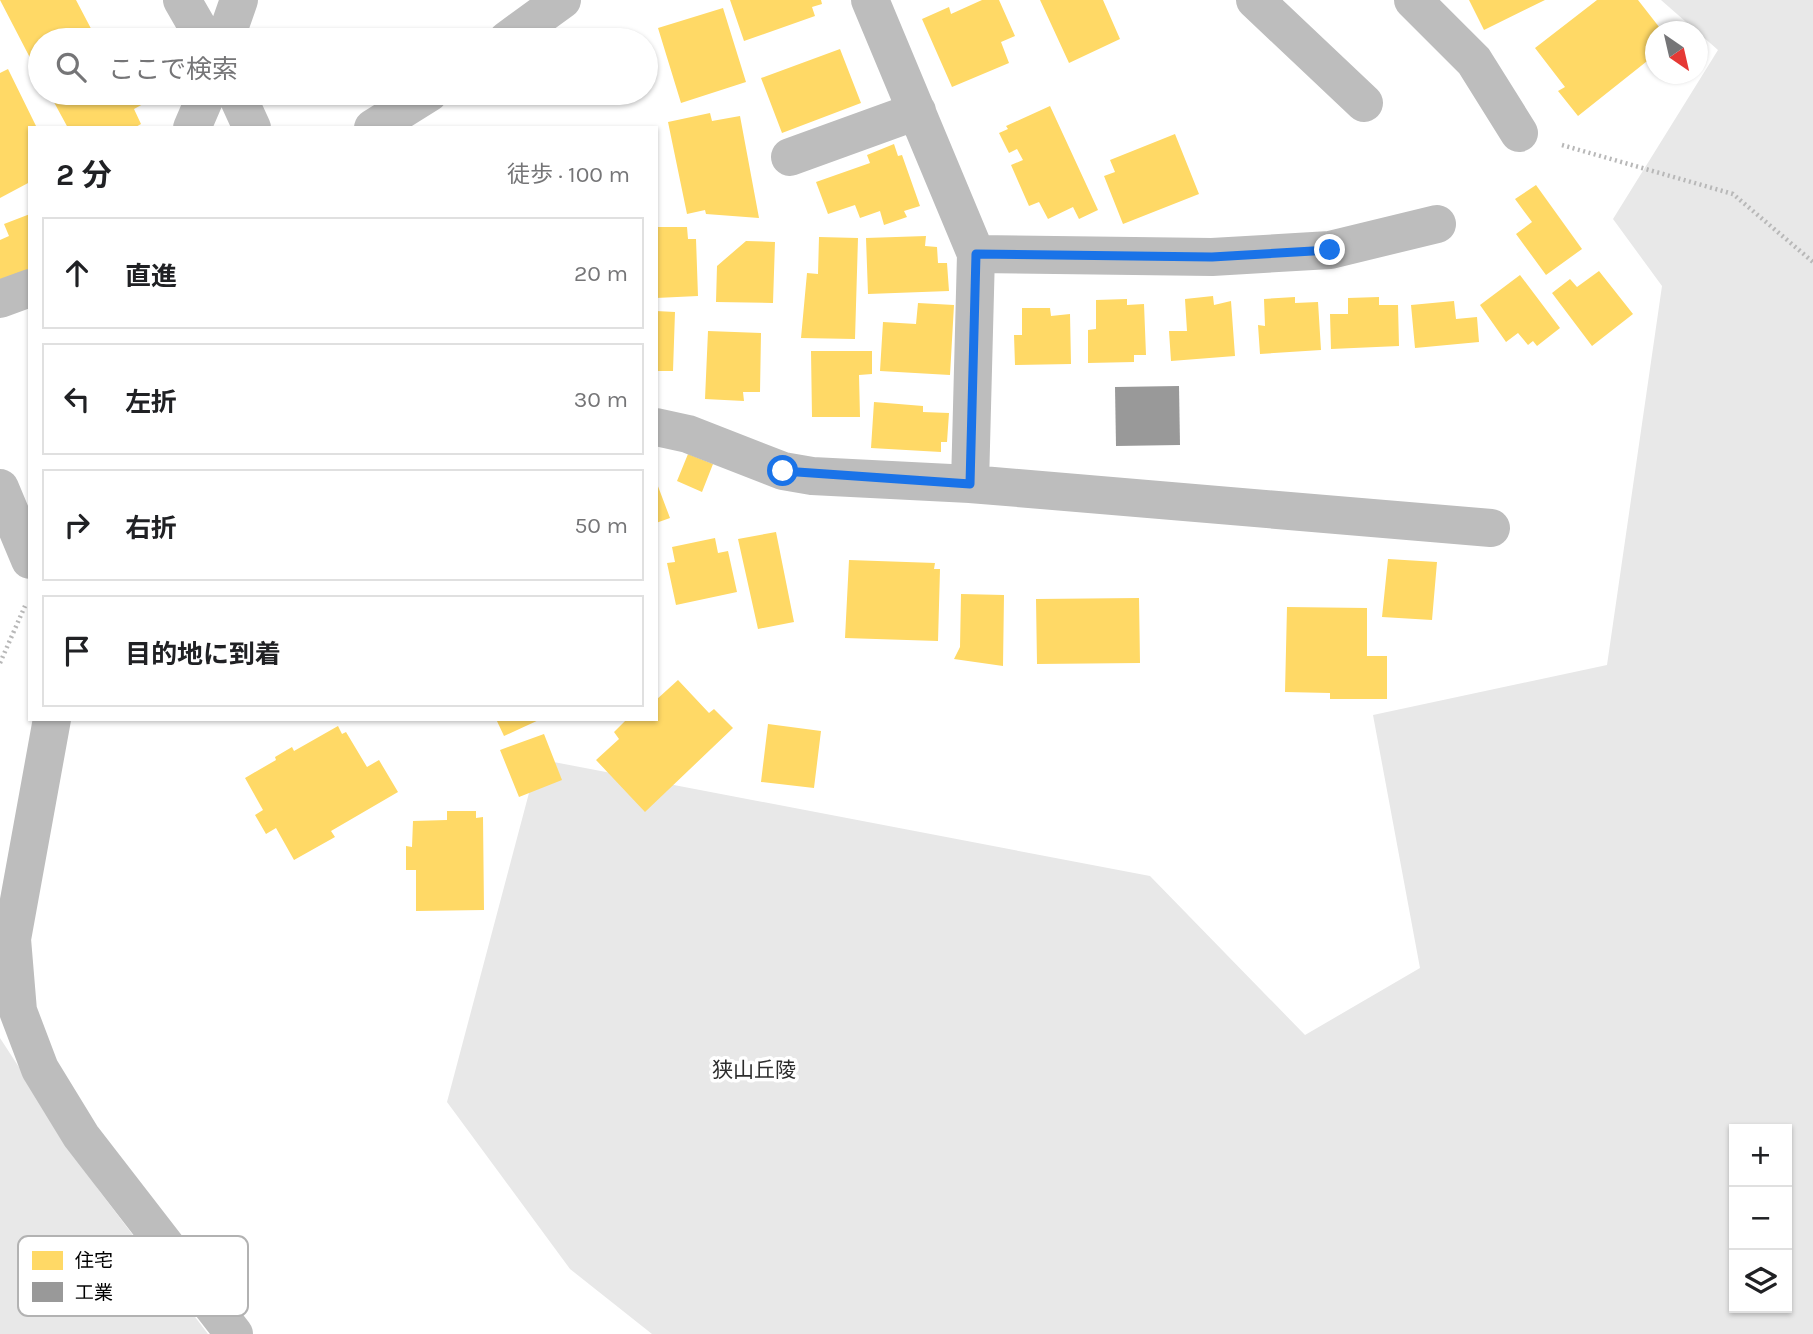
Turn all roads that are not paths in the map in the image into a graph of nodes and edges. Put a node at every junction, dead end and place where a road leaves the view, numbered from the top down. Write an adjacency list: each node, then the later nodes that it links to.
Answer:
1 (182, 0): 7 (street)
2 (239, 0): 8 (street)
3 (562, 0): 9 (street)
4 (870, 0): 14 (street)
5 (1255, 0): 10 (street)
6 (1413, 0): 18 (street)
7 (198, 28)
8 (229, 28)
9 (524, 28)
10 (1364, 103)
11 (201, 105): 15 (street)
12 (241, 105): 16 (street)
13 (410, 105): 17 (street)
14 (917, 111): 19 (street); 21 (street)
15 (193, 126)
16 (251, 126)
17 (376, 126)
18 (1519, 133)
19 (790, 157)
20 (1437, 224): 21 (street)
21 (976, 254): 25 (street)
22 (28, 289): 23 (street)
23 (0, 299)
24 (658, 427): 25 (street)
25 (970, 484): 27 (street)
26 (0, 488): 28 (street)
27 (1490, 528)
28 (28, 556)
29 (52, 721): 30 (street)
30 (158, 1236)
31 (220, 1316): 32 (street)
32 (234, 1334)

